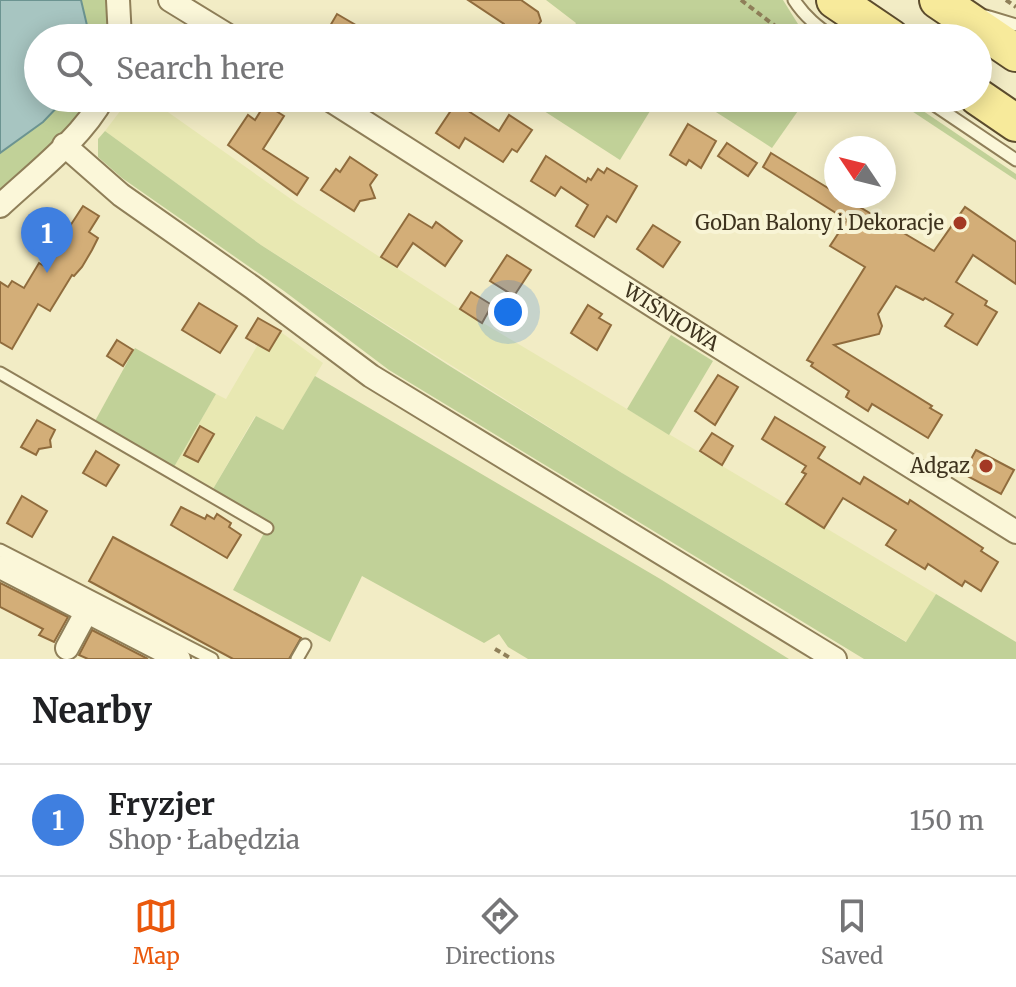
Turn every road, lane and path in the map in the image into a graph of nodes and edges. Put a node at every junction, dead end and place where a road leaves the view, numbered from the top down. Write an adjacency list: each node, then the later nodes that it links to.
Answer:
1 (118, 0): 9 (street)
2 (170, 0): 10 (street)
3 (741, 0): 11 (path)
4 (794, 0): 12 (lane)
5 (835, 0): 13 (main road)
6 (938, 0): 14 (main road); 15 (lane)
7 (1006, 0): 8 (path)
8 (1016, 7)
9 (119, 24)
10 (209, 24)
11 (773, 24)
12 (814, 24)
13 (870, 24)
14 (973, 24)
15 (1016, 25)
16 (992, 37): 17 (main road)
17 (1016, 53)
18 (992, 107): 22 (main road)
19 (94, 112): 23 (street)
20 (349, 112): 28 (street, WIŚNIOWA)
21 (945, 112): 24 (lane)
22 (1016, 123)
23 (64, 145): 25 (street); 39 (street)
24 (1016, 160)
25 (0, 206)
26 (0, 373): 27 (lane)
27 (267, 528)
28 (1016, 532)
29 (0, 550): 36 (lane)
30 (0, 567): 31 (street)
31 (87, 611): 33 (street); 35 (street)
32 (305, 645): 37 (lane)
33 (67, 648)
34 (495, 649): 38 (path)
35 (179, 659)
36 (212, 659)
37 (297, 659)
38 (512, 659)
39 (835, 659)

